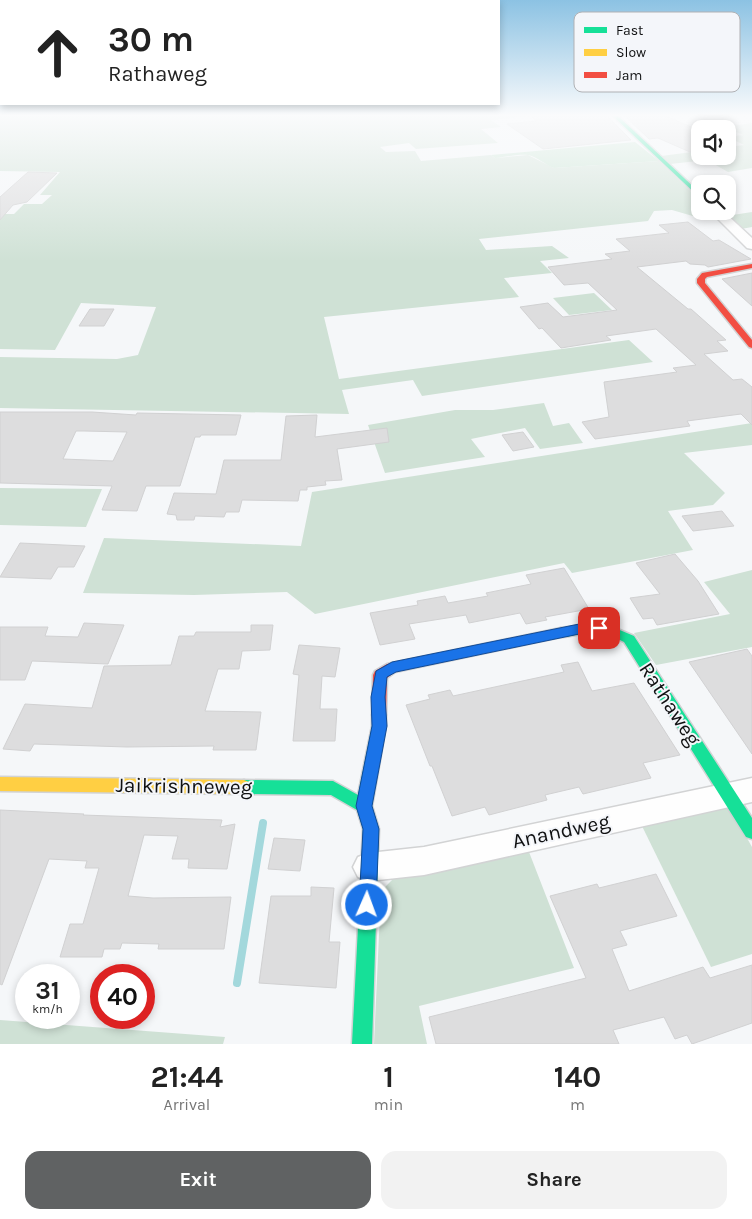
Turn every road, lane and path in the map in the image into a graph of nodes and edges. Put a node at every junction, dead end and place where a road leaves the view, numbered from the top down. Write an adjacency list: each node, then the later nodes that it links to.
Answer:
1 (667, 165): 2 (street)
2 (691, 188)
3 (726, 220): 4 (street)
4 (752, 245)
5 (752, 266): 6 (street)
6 (752, 345)
7 (0, 784): 9 (street, Jaikrishneweg)
8 (740, 792): 9 (street, Rathaweg); 10 (street); 11 (street, Anandweg)
9 (364, 806): 11 (street)
10 (752, 832)
11 (369, 867): 12 (street)
12 (362, 1044)

